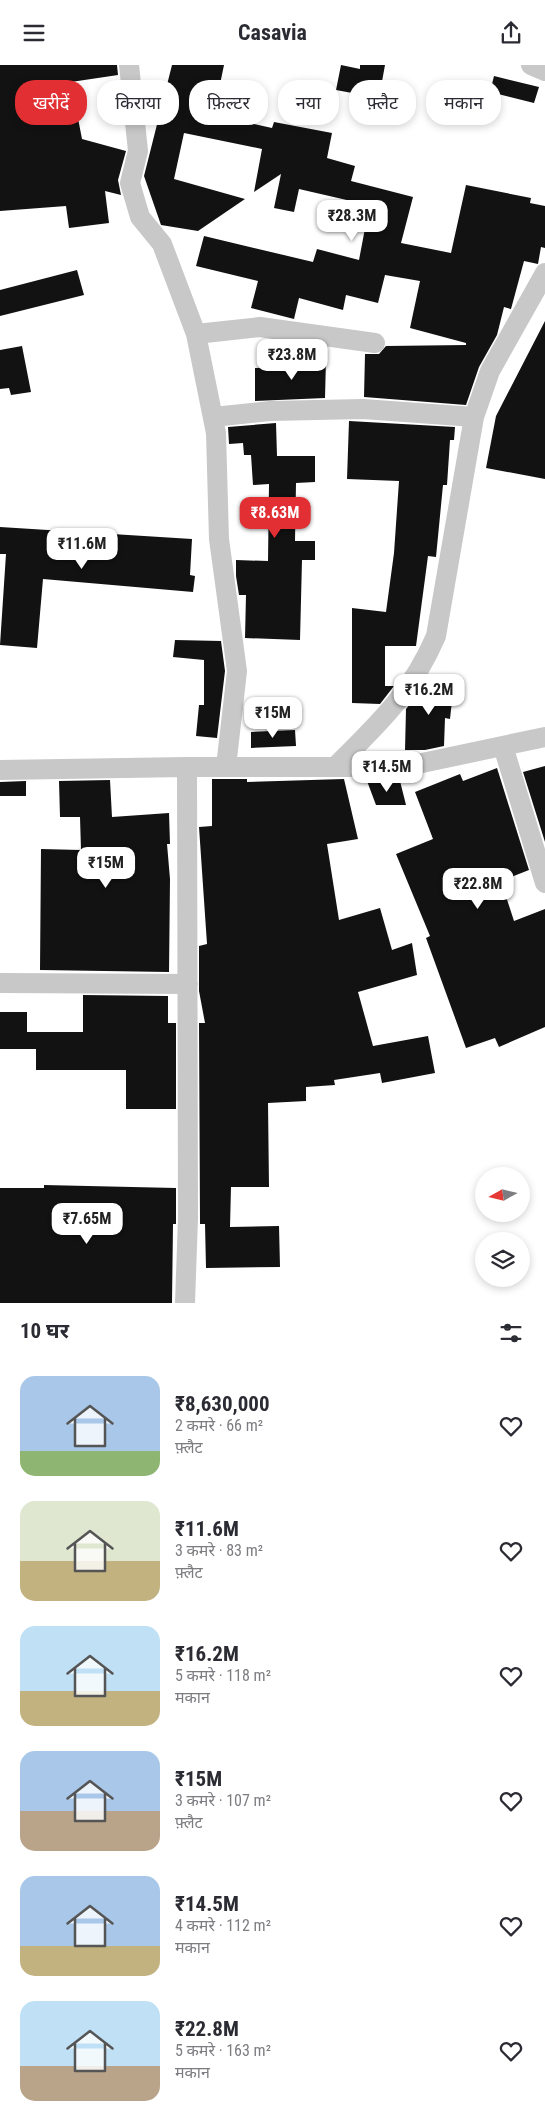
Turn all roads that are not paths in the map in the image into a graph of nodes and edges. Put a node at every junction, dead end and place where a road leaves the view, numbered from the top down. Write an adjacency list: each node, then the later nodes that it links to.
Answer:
1 (129, 65): 5 (street)
2 (531, 65): 3 (street)
3 (545, 71)
4 (545, 273): 8 (street)
5 (196, 334): 6 (street); 7 (street)
6 (375, 343)
7 (213, 417): 8 (street); 12 (street)
8 (474, 417): 13 (street)
9 (545, 737): 10 (street)
10 (503, 746): 13 (street); 15 (street)
11 (188, 767): 12 (street); 14 (street); 17 (street)
12 (226, 767): 13 (street)
13 (336, 767)
14 (0, 770)
15 (545, 883)
16 (0, 983): 17 (street)
17 (188, 984): 18 (street)
18 (185, 1303)

